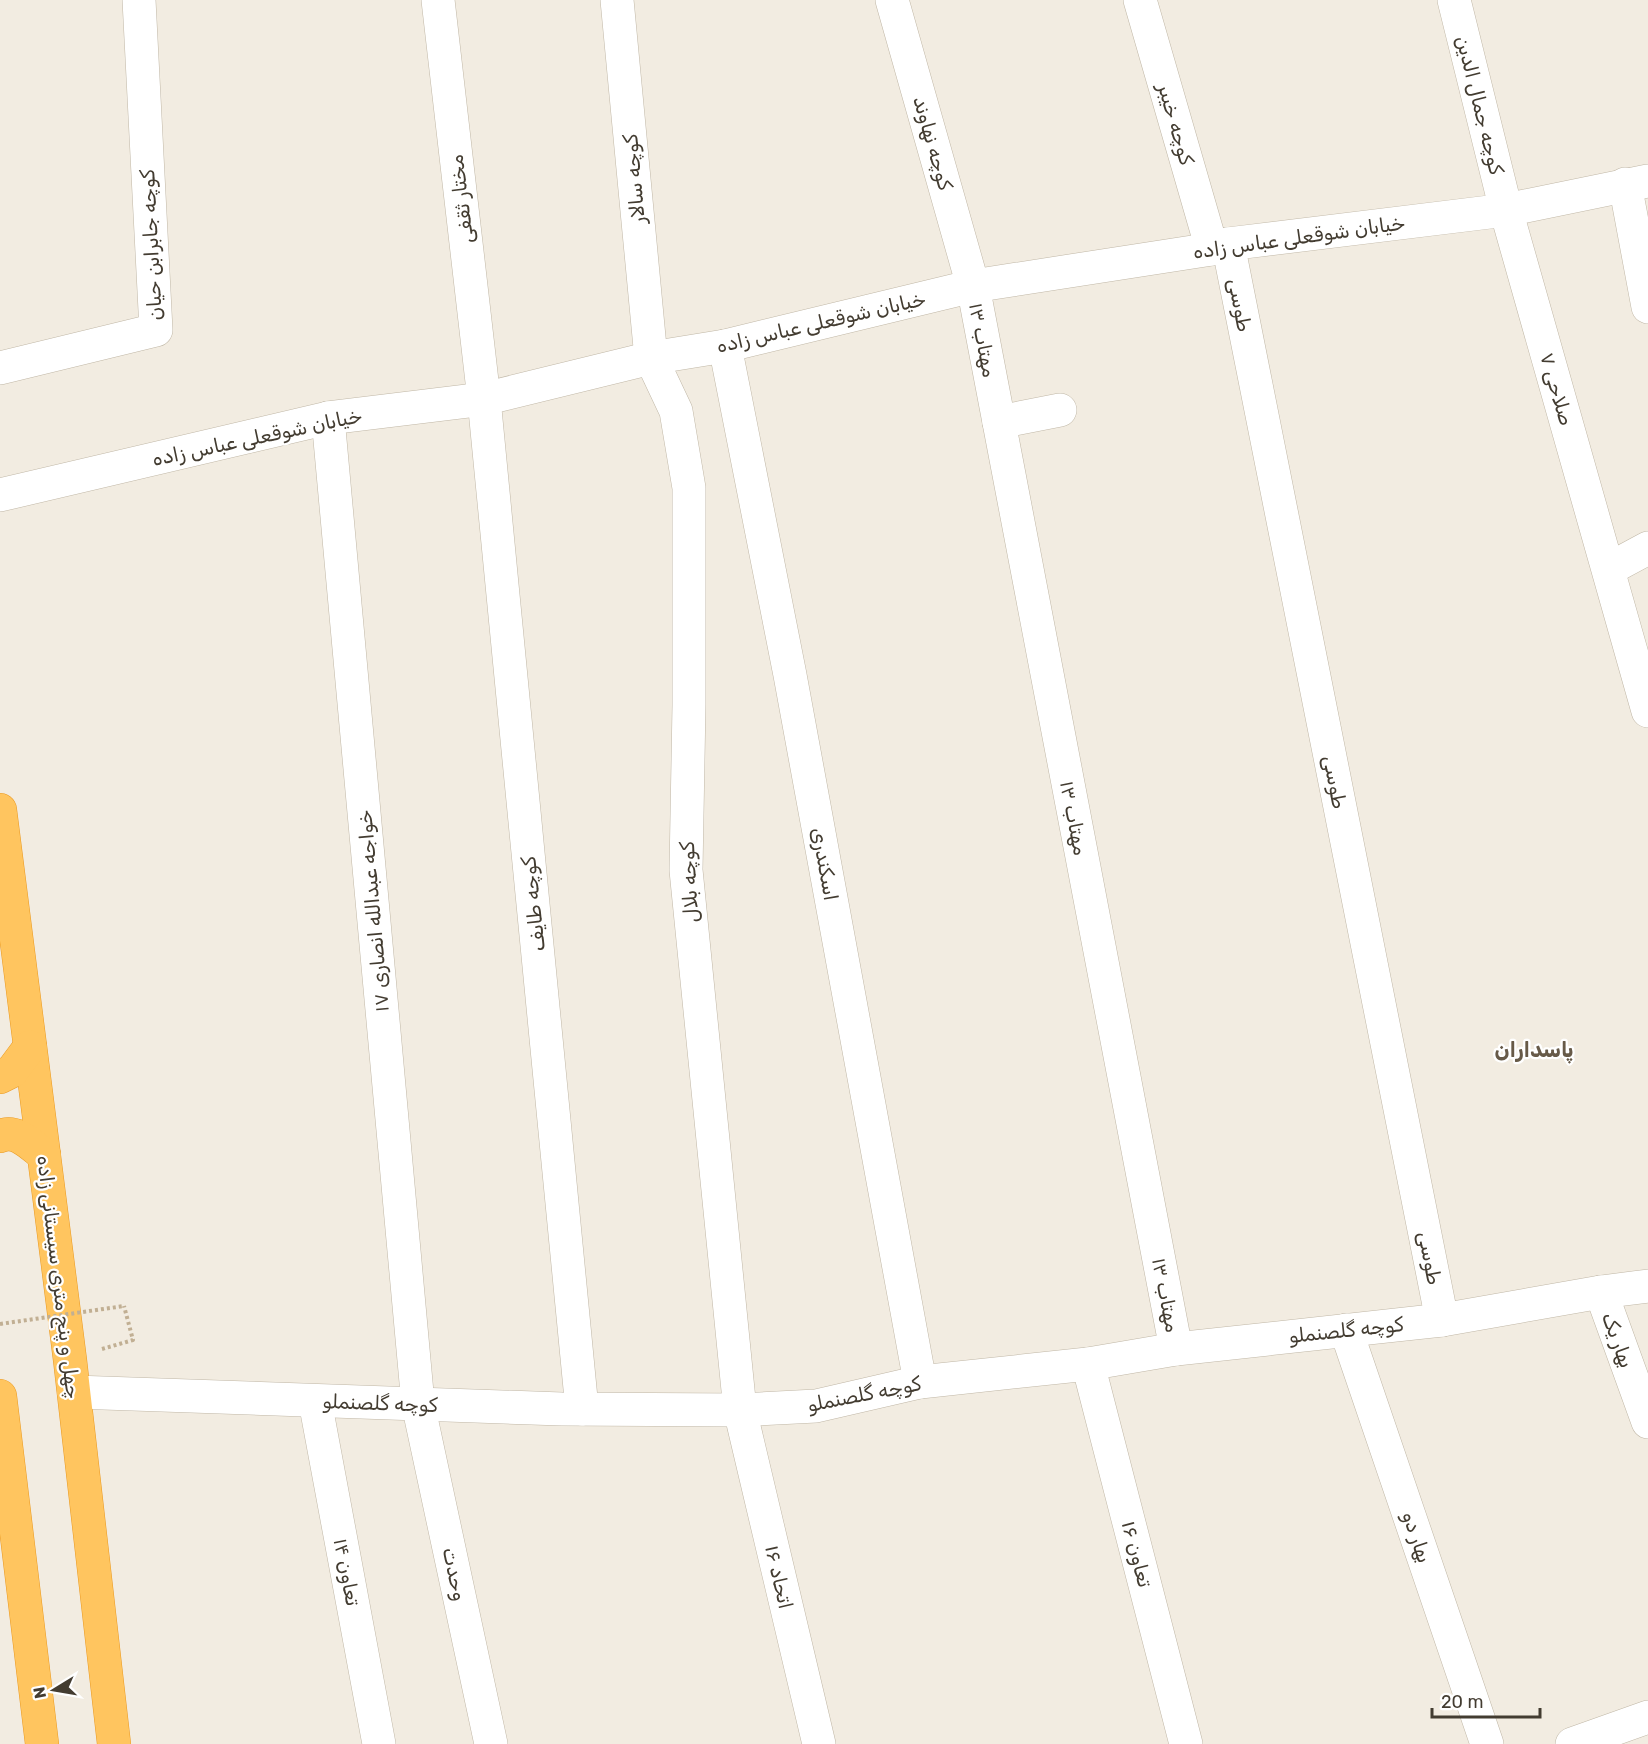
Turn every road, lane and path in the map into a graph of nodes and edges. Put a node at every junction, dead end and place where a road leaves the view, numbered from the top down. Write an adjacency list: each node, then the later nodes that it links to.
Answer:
1 (139, 0): 14 (street, کوچه جابرابن حیان)
2 (438, 0): 15 (street, مختار ثقفی)
3 (617, 0): 13 (street, کوچه سالار)
4 (892, 0): 10 (street, کوچه نهاوند)
5 (1140, 0): 9 (street, کوچه خیبر)
6 (1454, 0): 8 (street, کوچه جمال الدین)
7 (1637, 183): 8 (street, خیابان شوقعلی عباس زاده); 11 (street)
8 (1506, 210): 9 (street, خیابان شوقعلی عباس زاده); 21 (street, صلاحی ۷)
9 (1220, 246): 10 (street, خیابان شوقعلی عباس زاده); 30 (street, طوسی)
10 (973, 286): 12 (street, خیابان شوقعلی عباس زاده); 18 (street, مهتاب ۱۳)
11 (1648, 307)
12 (725, 346): 13 (street, خیابان شوقعلی عباس زاده); 36 (street, اسکندری)
13 (651, 358): 15 (street, خیابان شوقعلی عباس زاده); 42 (street, کوچه بلال)
14 (0, 368)
15 (484, 399): 17 (street, خیابان شوقعلی عباس زاده); 41 (street, کوچه طایف)
16 (1060, 410): 18 (street)
17 (328, 418): 19 (street, خیابان شوقعلی عباس زاده); 39 (street, خواجه عبدالله انصاری ۱۷)
18 (999, 422): 34 (street, مهتاب ۱۳)
19 (0, 495)
20 (1648, 548): 21 (street)
21 (1609, 569): 22 (street, صلاحی ۷)
22 (1648, 711)
23 (0, 810): 24 (highway, چهل و پنج متری سیستانی زاده)
24 (30, 1047): 25 (highway); 27 (highway, چهل و پنج متری سیستانی زاده)
25 (0, 1077)
26 (0, 1136): 27 (highway)
27 (44, 1155): 37 (highway, چهل و پنج متری سیستانی زاده)
28 (1648, 1286): 29 (street, کوچه گلصنملو)
29 (1600, 1292): 30 (street, کوچه گلصنملو); 43 (street, بهار یک)
30 (1442, 1320): 32 (street, کوچه گلصنملو)
31 (0, 1324): 33 (path, bridge)
32 (1346, 1330): 34 (street, کوچه گلصنملو); 52 (street, بهار دو)
33 (133, 1340)
34 (1176, 1349): 35 (street, کوچه گلصنملو)
35 (1088, 1364): 36 (street, کوچه گلصنملو); 51 (street, تعاون ۱۶)
36 (920, 1382): 42 (street, کوچه گلصنملو)
37 (74, 1392): 38 (street, کوچه گلصنملو); 47 (highway, چهل و پنج متری سیستانی زاده)
38 (315, 1401): 39 (street, کوچه گلصنملو); 48 (street, تعاون ۱۴)
39 (418, 1404): 41 (street, کوچه گلصنملو); 49 (street, وحدت)
40 (1, 1405): 44 (highway)
41 (582, 1409): 42 (street, کوچه گلصنملو)
42 (740, 1410): 50 (street, اتحاد ۱۶)
43 (1648, 1422)
44 (4, 1468): 46 (highway)
45 (1648, 1717): 53 (street)
46 (42, 1744)
47 (114, 1744)
48 (379, 1744)
49 (491, 1744)
50 (819, 1744)
51 (1186, 1744)
52 (1487, 1744)
53 (1572, 1744)

